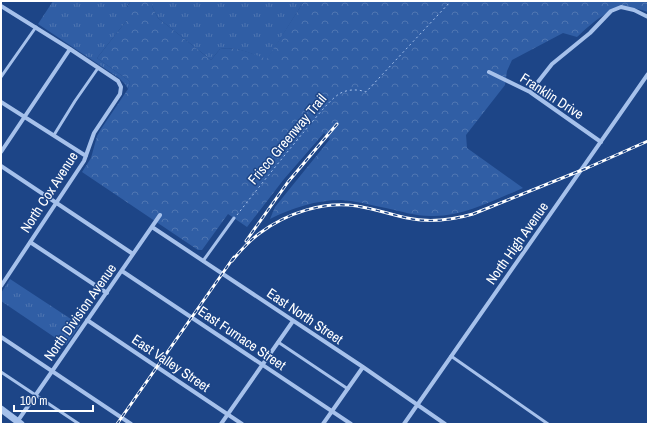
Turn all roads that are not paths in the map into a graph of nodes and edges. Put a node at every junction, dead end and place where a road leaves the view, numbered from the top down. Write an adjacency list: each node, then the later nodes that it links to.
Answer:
1 (1, 6): 3 (street)
2 (648, 17): 9 (street)
3 (36, 27): 4 (street); 8 (lane)
4 (70, 49): 5 (street); 11 (street)
5 (98, 68): 12 (lane); 15 (street, North Cox Avenue)
6 (489, 72): 9 (street, Franklin Drive)
7 (648, 74): 13 (street, North High Avenue)
8 (1, 77)
9 (530, 92): 13 (street, Franklin Drive)
10 (1, 102): 11 (street)
11 (25, 117): 12 (street); 14 (street)
12 (54, 136): 15 (street)
13 (601, 142): 31 (street, North High Avenue)
14 (1, 152)
15 (86, 156): 17 (street, North Cox Avenue)
16 (1, 166): 17 (street)
17 (56, 204): 21 (street, North Cox Avenue); 22 (street)
18 (160, 215): 20 (street, North Division Avenue)
19 (234, 218): 23 (lane)
20 (152, 227): 22 (street, North Division Avenue); 23 (street, East North Street)
21 (30, 242): 25 (street, North Cox Avenue); 26 (street)
22 (133, 254): 24 (street, North Division Avenue)
23 (203, 261): 28 (street, East North Street)
24 (122, 271): 26 (street, North Division Avenue); 32 (street, East Furnace Street)
25 (1, 286)
26 (106, 293): 27 (street, North Division Avenue)
27 (87, 320): 34 (street, North Division Avenue); 41 (street, East Valley Street)
28 (293, 320): 30 (street); 33 (street, East North Street)
29 (1, 337): 34 (street)
30 (278, 342): 32 (street); 36 (lane)
31 (451, 356): 38 (street, North High Avenue); 51 (lane)
32 (262, 364): 40 (street, East Furnace Street); 41 (street)
33 (363, 367): 36 (street); 38 (street, East North Street)
34 (52, 371): 37 (street, North Division Avenue); 44 (street)
35 (1, 372): 37 (lane)
36 (348, 389): 40 (street)
37 (36, 395): 42 (street, North Division Avenue); 43 (lane)
38 (417, 405): 49 (street, North High Avenue); 50 (street, East North Street)
39 (1, 409): 42 (street)
40 (332, 411): 47 (street); 48 (street, East Furnace Street)
41 (227, 414): 45 (street); 46 (street, East Valley Street)
42 (18, 423)
43 (79, 424)
44 (131, 424)
45 (221, 424)
46 (242, 424)
47 (323, 424)
48 (351, 424)
49 (404, 424)
50 (445, 424)
51 (548, 424)

